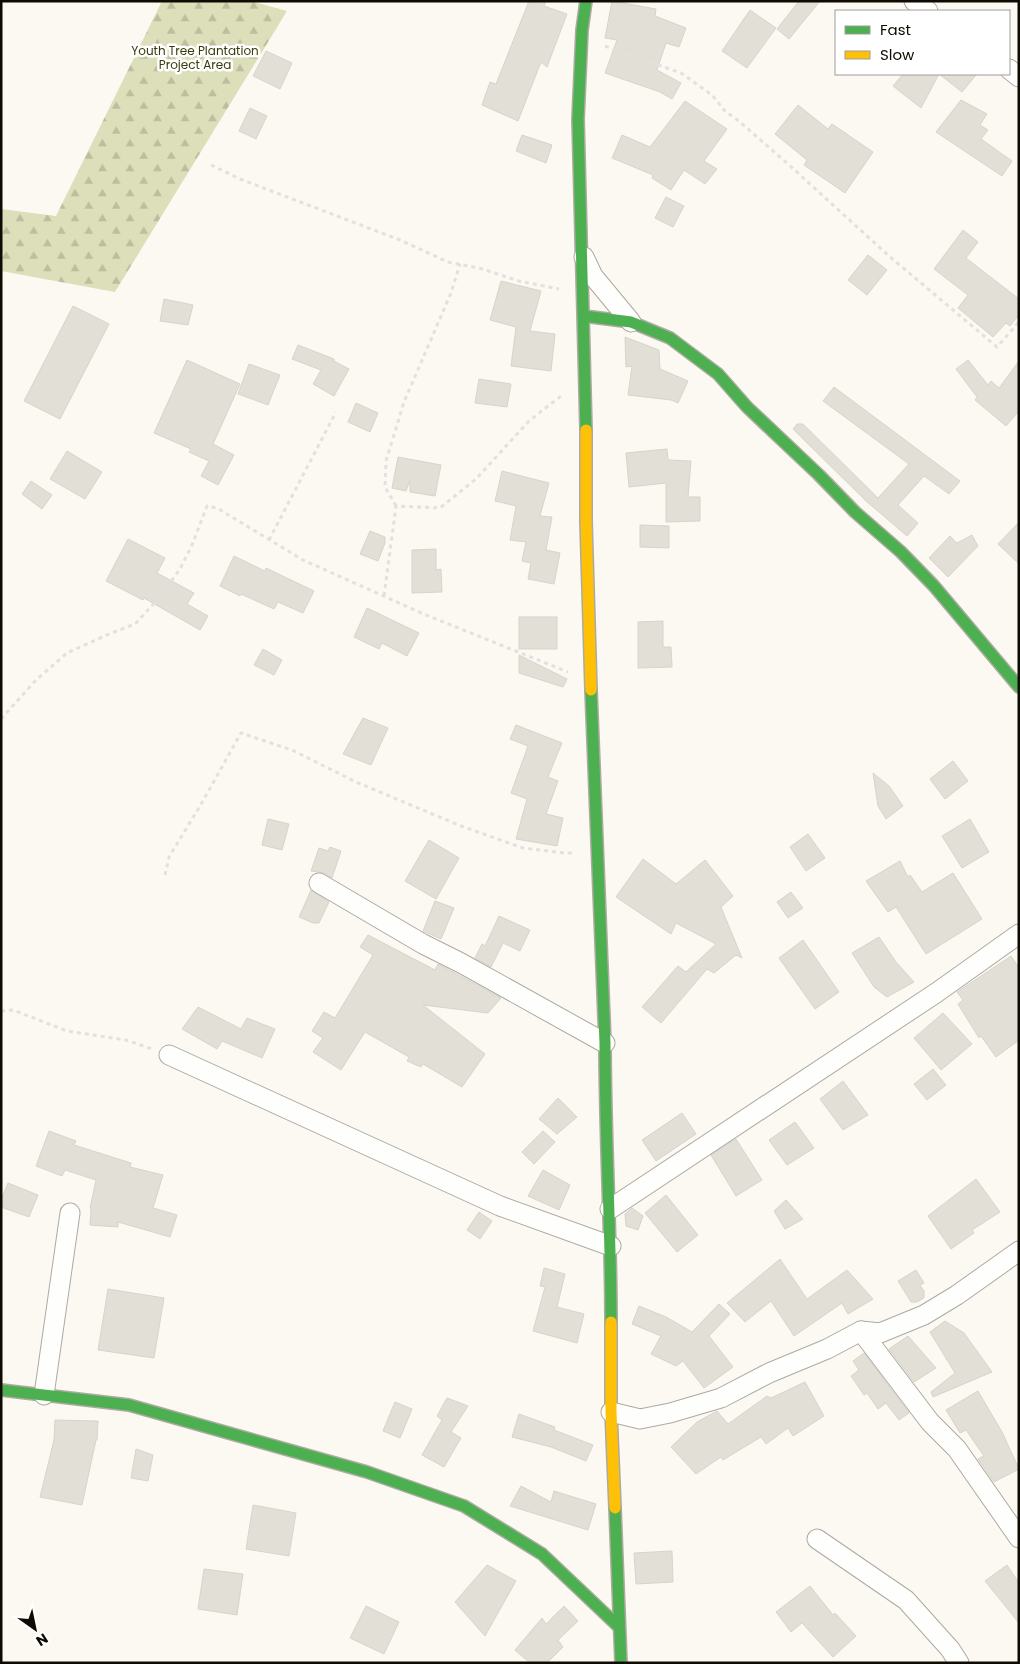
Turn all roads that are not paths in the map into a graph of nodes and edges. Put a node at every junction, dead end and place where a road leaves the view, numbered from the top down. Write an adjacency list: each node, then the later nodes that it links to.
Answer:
1 (586, 1): 4 (street)
2 (914, 1): 3 (street)
3 (927, 10)
4 (583, 254): 5 (street); 6 (street)
5 (584, 316): 6 (street); 10 (street)
6 (632, 322): 7 (street)
7 (1019, 687)
8 (320, 883): 10 (street)
9 (1019, 934): 12 (street)
10 (605, 1043): 12 (street)
11 (169, 1055): 14 (street)
12 (610, 1209): 14 (street)
13 (70, 1213): 18 (street)
14 (611, 1246): 19 (street)
15 (1019, 1251): 16 (street)
16 (862, 1331): 19 (street); 20 (street)
17 (1, 1390): 18 (street)
18 (44, 1395): 22 (street)
19 (612, 1412): 22 (street)
20 (1019, 1538)
21 (817, 1539): 24 (street)
22 (619, 1626): 23 (street)
23 (621, 1663)
24 (959, 1663)

